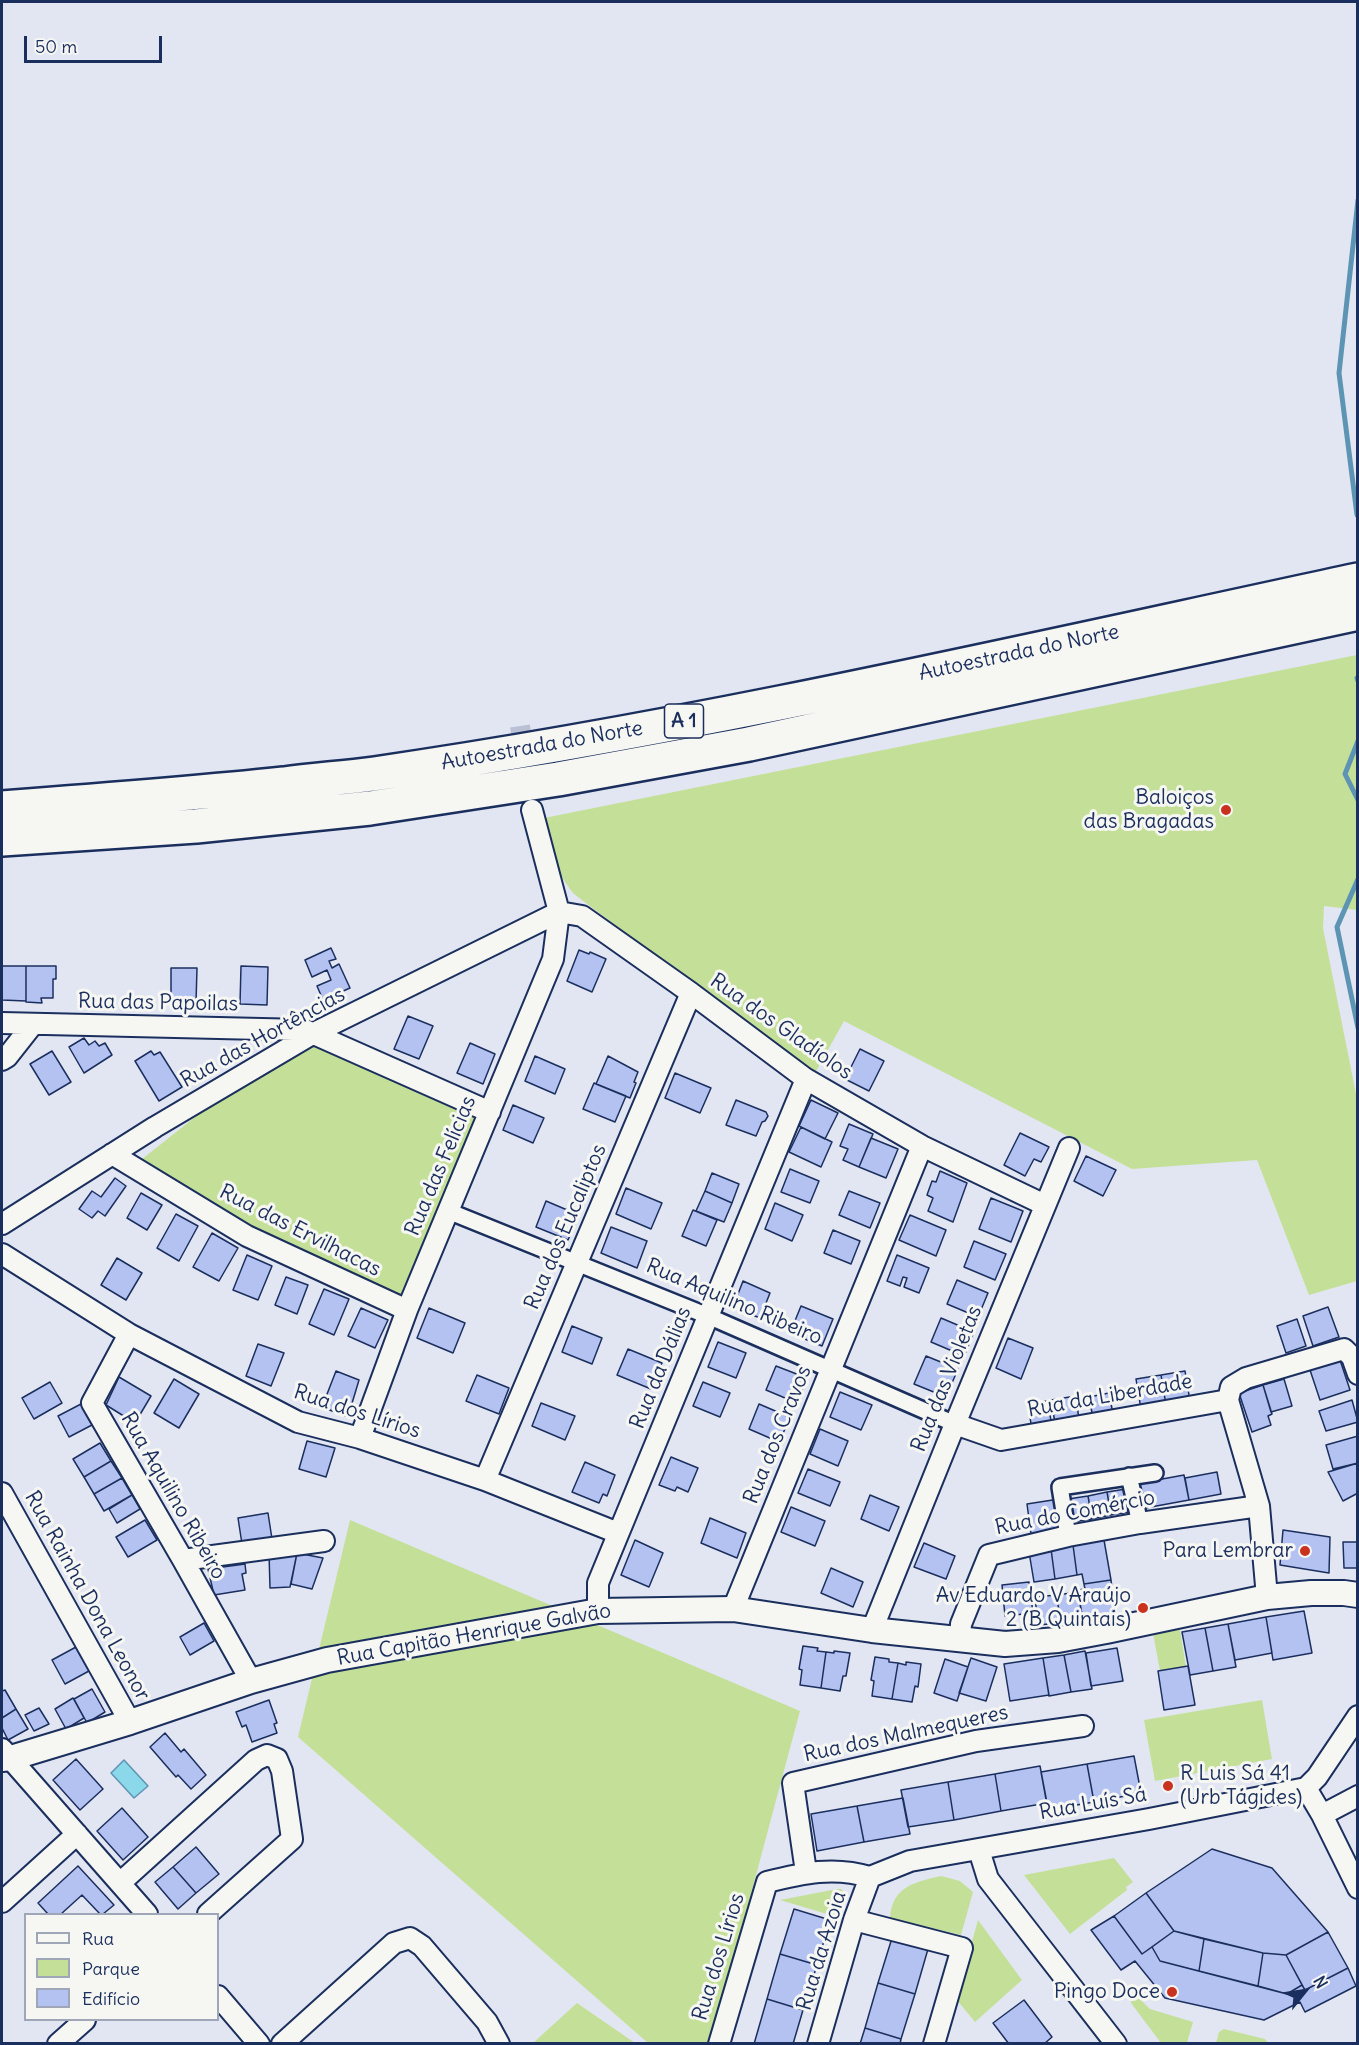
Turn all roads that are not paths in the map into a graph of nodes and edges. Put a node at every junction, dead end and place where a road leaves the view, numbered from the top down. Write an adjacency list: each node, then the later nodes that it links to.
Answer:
1 (1358, 579): 3 (highway, Autoestrada do Norte / A 1)
2 (1358, 613): 5 (highway, Autoestrada do Norte / A 1)
3 (2, 808)
4 (532, 810): 6 (street)
5 (2, 839)
6 (559, 912): 7 (street, Rua dos Gladíolos); 10 (street, Rua das Hortências); 13 (street, Rua das Felícias)
7 (691, 993): 12 (street, Rua dos Gladíolos); 21 (street, Rua dos Eucaliptos)
8 (2, 1023): 9 (street, Rua das Papoilas)
9 (33, 1024): 10 (street, Rua das Papoilas); 11 (street)
10 (314, 1033): 13 (street, Rua das Papoilas); 16 (street, Rua das Hortências)
11 (2, 1060)
12 (806, 1078): 14 (street, Rua dos Gladíolos); 23 (street, Rua da Dálias)
13 (490, 1112): 18 (street, Rua das Felícias)
14 (922, 1146): 17 (street, Rua dos Gladíolos); 25 (street, Rua dos Cravos)
15 (1069, 1148): 17 (street, Rua das Violetas)
16 (112, 1154): 19 (street, Rua das Hortências); 22 (street, Rua das Ervilhacas)
17 (1045, 1205): 28 (street, Rua das Violetas)
18 (448, 1211): 21 (street, Rua Aquilino Ribeiro); 22 (street, Rua das Felícias)
19 (2, 1224)
20 (2, 1254): 24 (street, Rua dos Lírios)
21 (577, 1263): 23 (street, Rua Aquilino Ribeiro); 33 (street, Rua dos Eucaliptos)
22 (406, 1310): 29 (street, Rua das Felícias)
23 (708, 1316): 25 (street, Rua Aquilino Ribeiro); 37 (street, Rua da Dálias)
24 (129, 1334): 29 (street, Rua dos Lírios); 40 (street, Rua Aquilino Ribeiro)
25 (831, 1369): 28 (street, Rua Aquilino Ribeiro); 43 (street, Rua dos Cravos)
26 (1358, 1374): 27 (street)
27 (1228, 1401): 30 (street, Rua da Liberdade); 35 (street)
28 (955, 1424): 30 (street, Rua Aquilino Ribeiro); 45 (street, Rua das Violetas)
29 (360, 1438): 33 (street, Rua dos Lírios)
30 (1001, 1440)
31 (1155, 1473): 32 (street)
32 (1129, 1476): 36 (street); 38 (street)
33 (485, 1480): 37 (street, Rua dos Lírios)
34 (2, 1493): 49 (street, Rua Rainha Dona Leonor)
35 (1259, 1506): 36 (street, Rua do Comércio); 42 (street)
36 (1140, 1523): 38 (street, Rua do Comércio)
37 (618, 1533): 44 (street, Rua da Dálias)
38 (1068, 1536): 46 (street, Rua do Comércio)
39 (324, 1541): 40 (street)
40 (183, 1560): 47 (street, Rua Aquilino Ribeiro)
41 (1358, 1595): 42 (street, Rua Capitão Henrique Galvão)
42 (1267, 1597): 46 (street, Rua Capitão Henrique Galvão)
43 (733, 1609): 44 (street, Rua Capitão Henrique Galvão); 45 (street, Rua Capitão Henrique Galvão)
44 (598, 1611): 47 (street, Rua Capitão Henrique Galvão)
45 (872, 1630): 46 (street, Rua Capitão Henrique Galvão)
46 (960, 1638)
47 (251, 1681): 49 (street, Rua Capitão Henrique Galvão)
48 (1358, 1716): 52 (street)
49 (130, 1722): 51 (street, Rua Capitão Henrique Galvão)
50 (1083, 1725): 57 (street, Rua dos Malmequeres)
51 (5, 1755): 55 (street)
52 (1306, 1788): 54 (street); 56 (street, Rua Luís Sá)
53 (1358, 1796): 54 (street)
54 (1322, 1815): 60 (street)
55 (78, 1834): 59 (street); 61 (street)
56 (979, 1850): 58 (street, Rua da Azoia); 74 (street)
57 (807, 1872): 58 (street, Rua dos Lírios); 71 (street, Rua dos Lírios)
58 (870, 1878): 64 (street, Rua da Azoia)
59 (120, 1883): 62 (street); 63 (street)
60 (1358, 1888)
61 (2, 1902)
62 (146, 1913)
63 (209, 1913)
64 (854, 1920): 72 (street, Rua da Azoia); 73 (street)
65 (219, 1997): 68 (street)
66 (83, 2021): 67 (street)
67 (58, 2043)
68 (259, 2043)
69 (282, 2043): 70 (street)
70 (497, 2043)
71 (719, 2043)
72 (818, 2043)
73 (934, 2043)
74 (1116, 2043)

